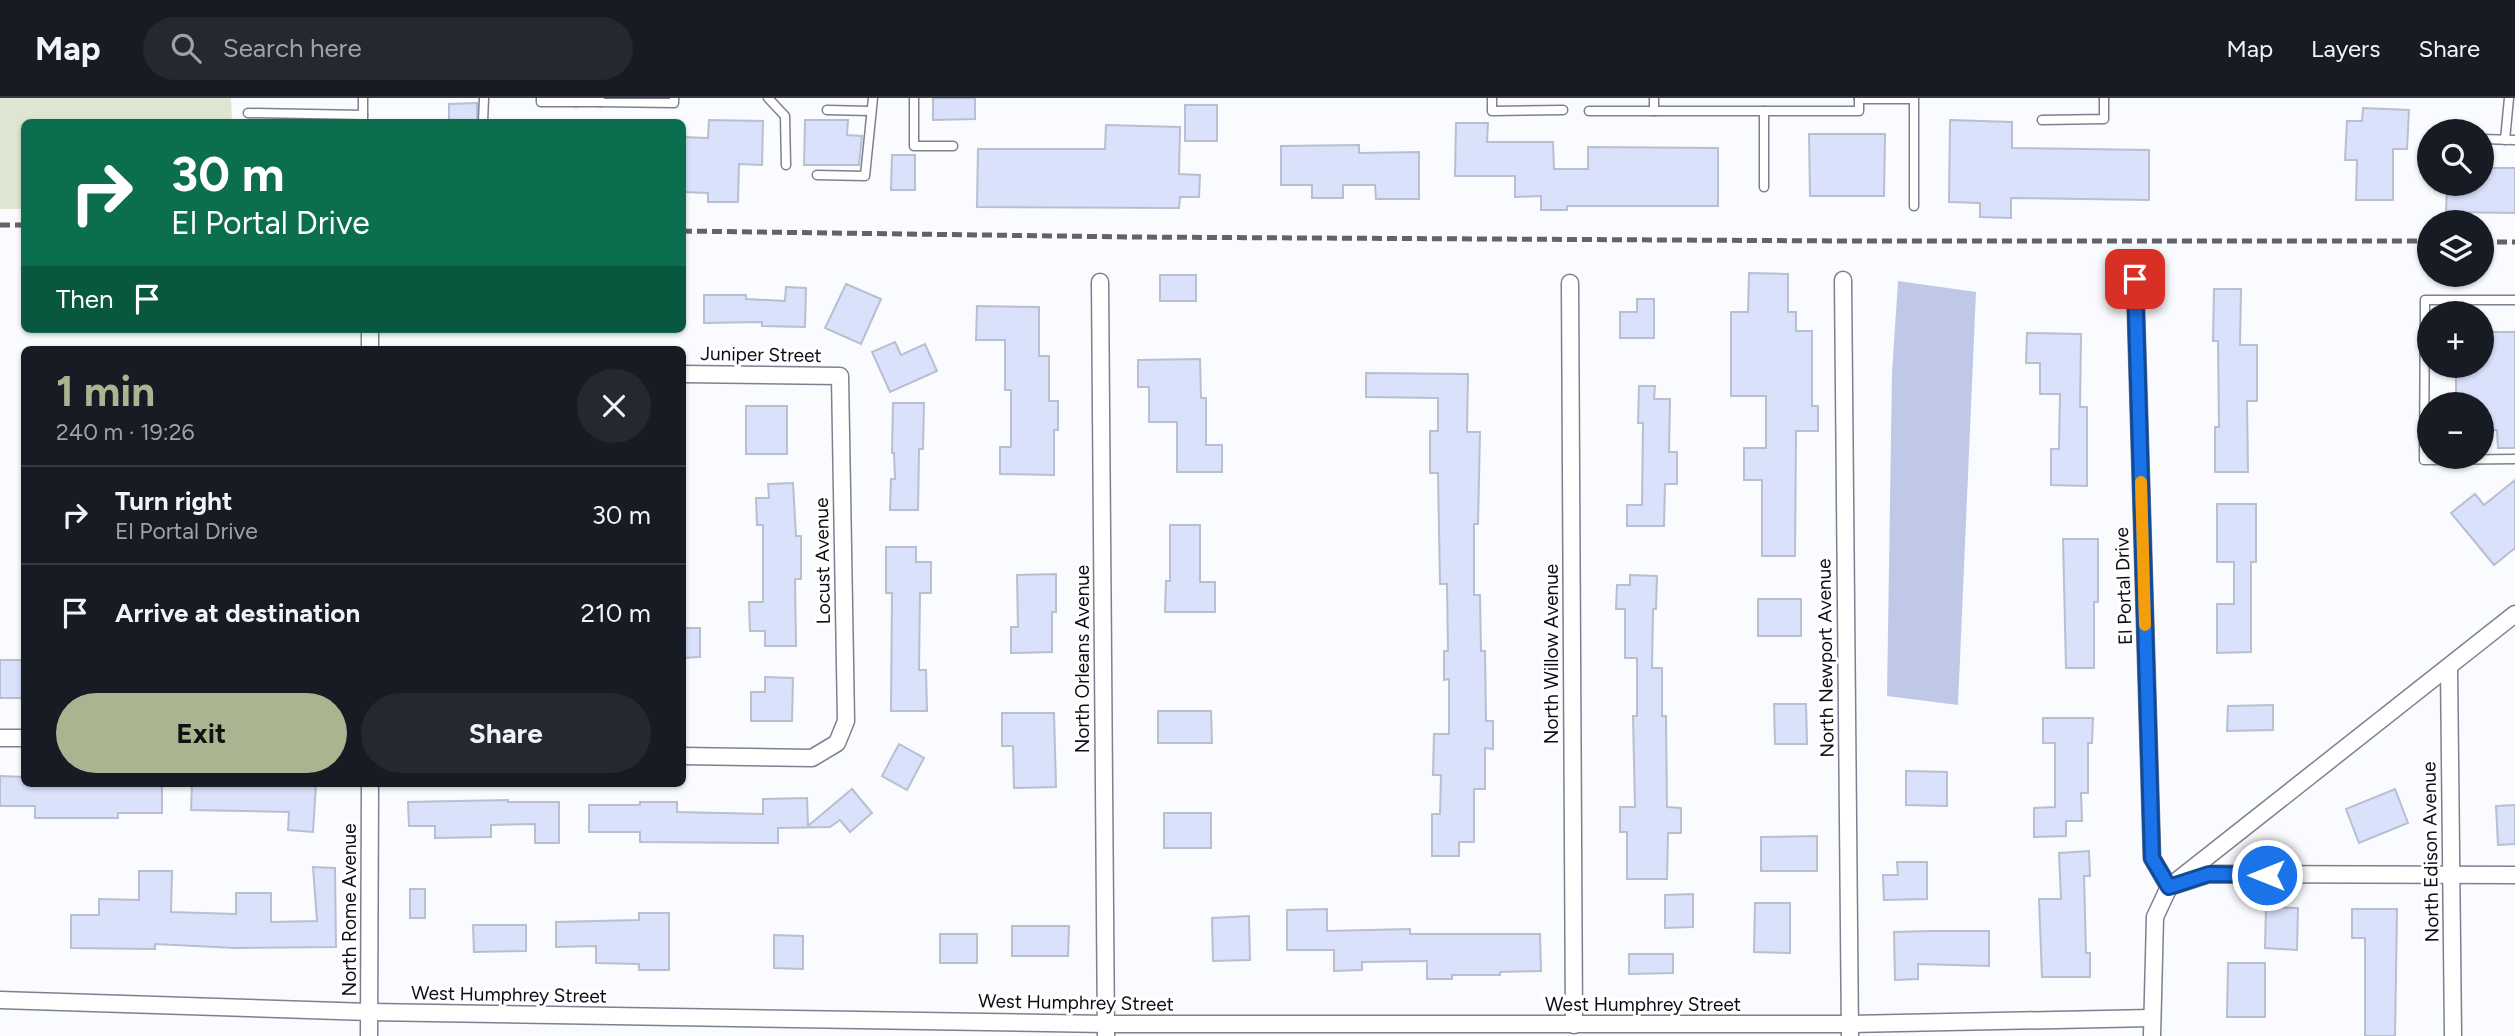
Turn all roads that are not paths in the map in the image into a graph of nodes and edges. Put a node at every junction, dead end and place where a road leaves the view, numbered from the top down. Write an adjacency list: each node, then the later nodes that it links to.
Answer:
1 (363, 98): 22 (lane)
2 (484, 98): 23 (lane)
3 (541, 98): 13 (lane)
4 (674, 98): 14 (lane)
5 (768, 98): 27 (lane)
6 (873, 98): 17 (lane)
7 (914, 98): 26 (lane)
8 (1492, 98): 16 (lane)
9 (1654, 98): 19 (lane)
10 (1859, 98): 20 (lane); 30 (lane)
11 (2104, 98): 24 (lane)
12 (2509, 98): 25 (lane)
13 (576, 100): 14 (lane)
14 (600, 100)
15 (827, 110): 17 (lane)
16 (1563, 110)
17 (872, 111): 28 (lane)
18 (1589, 111): 19 (lane)
19 (1654, 111): 20 (lane)
20 (1764, 111): 29 (lane)
21 (248, 113): 22 (lane)
22 (363, 119)
23 (483, 119)
24 (2042, 120)
25 (2510, 140)
26 (953, 146)
27 (786, 165)
28 (817, 176)
29 (1764, 187)
30 (1914, 206)
31 (2135, 279): 47 (street, El Portal Drive)
32 (1843, 280): 52 (street, North Newport Avenue)
33 (1100, 282): 51 (street, North Orleans Avenue)
34 (1570, 283): 53 (street, North Willow Avenue)
35 (2515, 300): 38 (lane)
36 (686, 374): 37 (street, Juniper Street)
37 (840, 376): 43 (street, Locust Avenue)
38 (2515, 459)
39 (2515, 614): 40 (street)
40 (2449, 667): 46 (street, North Edison Avenue); 47 (street)
41 (0, 738): 42 (street)
42 (21, 738)
43 (686, 756)
44 (370, 787): 49 (street, North Rome Avenue)
45 (2515, 875): 46 (street)
46 (2451, 876): 47 (street); 56 (street, North Edison Avenue)
47 (2169, 887): 50 (street)
48 (0, 1000): 49 (street, West Humphrey Street)
49 (369, 1012): 51 (street, West Humphrey Street); 54 (street, North Rome Avenue)
50 (2152, 1018): 52 (street, West Humphrey Street); 55 (street)
51 (1106, 1030): 53 (street, West Humphrey Street)
52 (1850, 1030): 53 (street, West Humphrey Street)
53 (1574, 1031)
54 (369, 1036)
55 (2152, 1036)
56 (2453, 1036)

